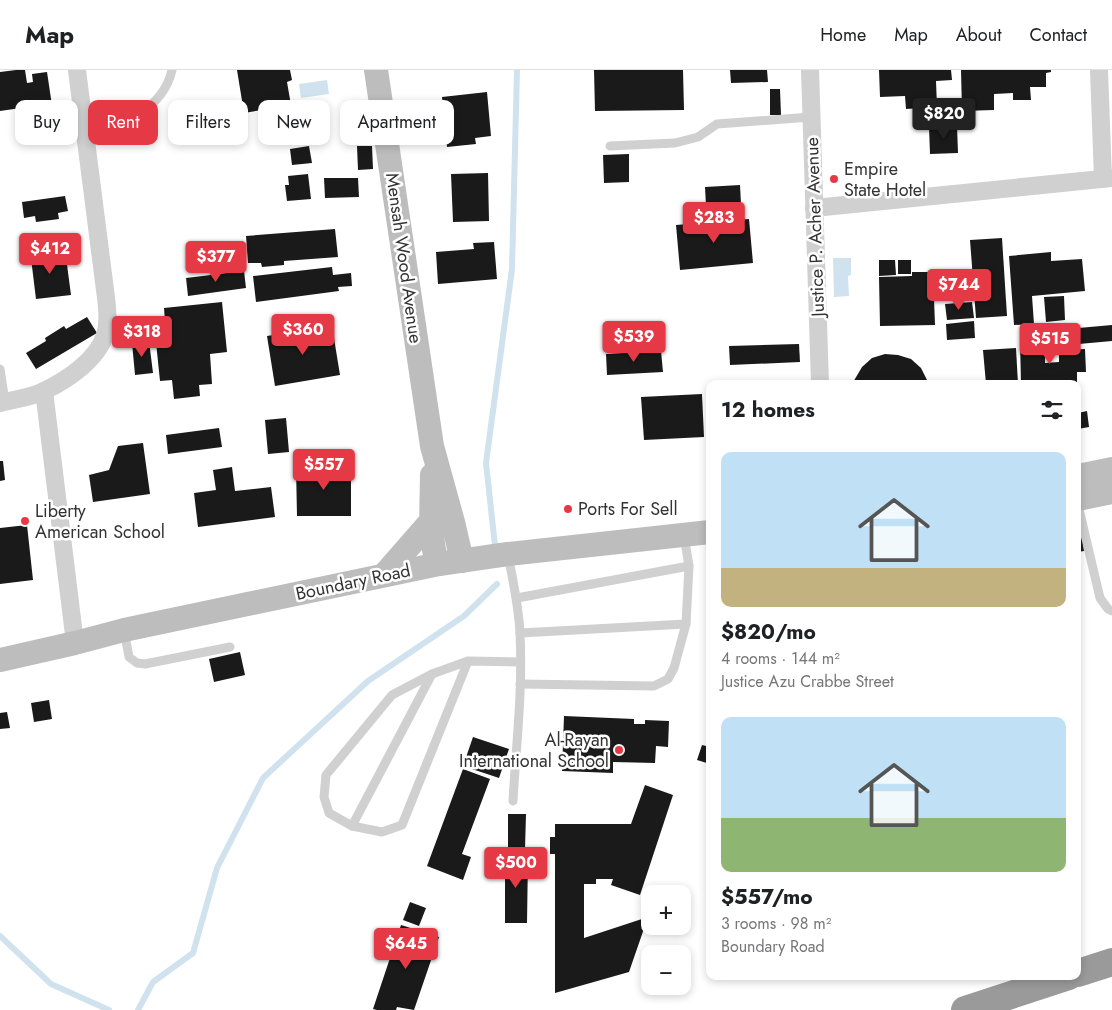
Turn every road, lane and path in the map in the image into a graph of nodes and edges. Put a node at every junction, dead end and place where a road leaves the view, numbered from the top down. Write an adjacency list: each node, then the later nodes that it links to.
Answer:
1 (77, 70): 7 (street)
2 (172, 70): 7 (lane)
3 (376, 70): 20 (main road, Mensah Wood Avenue)
4 (810, 70): 6 (street, Justice P. Acher Avenue)
5 (1099, 70): 9 (street)
6 (811, 117): 8 (lane); 10 (street, Justice P. Acher Avenue)
7 (86, 140): 13 (street)
8 (610, 146)
9 (1107, 178): 10 (street)
10 (814, 208): 12 (street, Justice P. Acher Avenue)
11 (0, 370): 14 (lane)
12 (820, 380)
13 (44, 391): 14 (street); 33 (street)
14 (3, 402)
15 (1112, 469): 16 (main road)
16 (1081, 475)
17 (1112, 492): 18 (main road)
18 (1081, 498)
19 (1081, 518): 29 (lane)
20 (443, 521): 23 (main road); 24 (main road, Mensah Wood Avenue); 25 (main road, Mensah Wood Avenue); 27 (main road)
21 (706, 532): 22 (main road, Boundary Road)
22 (684, 535): 23 (main road, Boundary Road); 26 (lane)
23 (499, 556): 24 (main road, Boundary Road); 28 (lane)
24 (462, 561): 25 (main road, Boundary Road)
25 (439, 564): 27 (main road, Boundary Road)
26 (689, 566): 28 (lane); 30 (lane)
27 (384, 575): 31 (main road, Boundary Road)
28 (517, 598): 32 (lane)
29 (1112, 611)
30 (686, 624): 32 (lane); 39 (lane)
31 (124, 630): 33 (main road, Boundary Road); 34 (lane)
32 (520, 633): 37 (lane)
33 (75, 644): 35 (main road, Boundary Road)
34 (230, 647)
35 (0, 660)
36 (468, 661): 37 (lane); 38 (lane); 41 (lane)
37 (520, 662): 39 (lane)
38 (432, 674): 41 (lane); 41 (lane)
39 (520, 684): 40 (lane)
40 (513, 801)
41 (352, 826)
42 (1112, 962): 43 (highway)
43 (1081, 972)
44 (1057, 980): 45 (highway)
45 (965, 1010)

